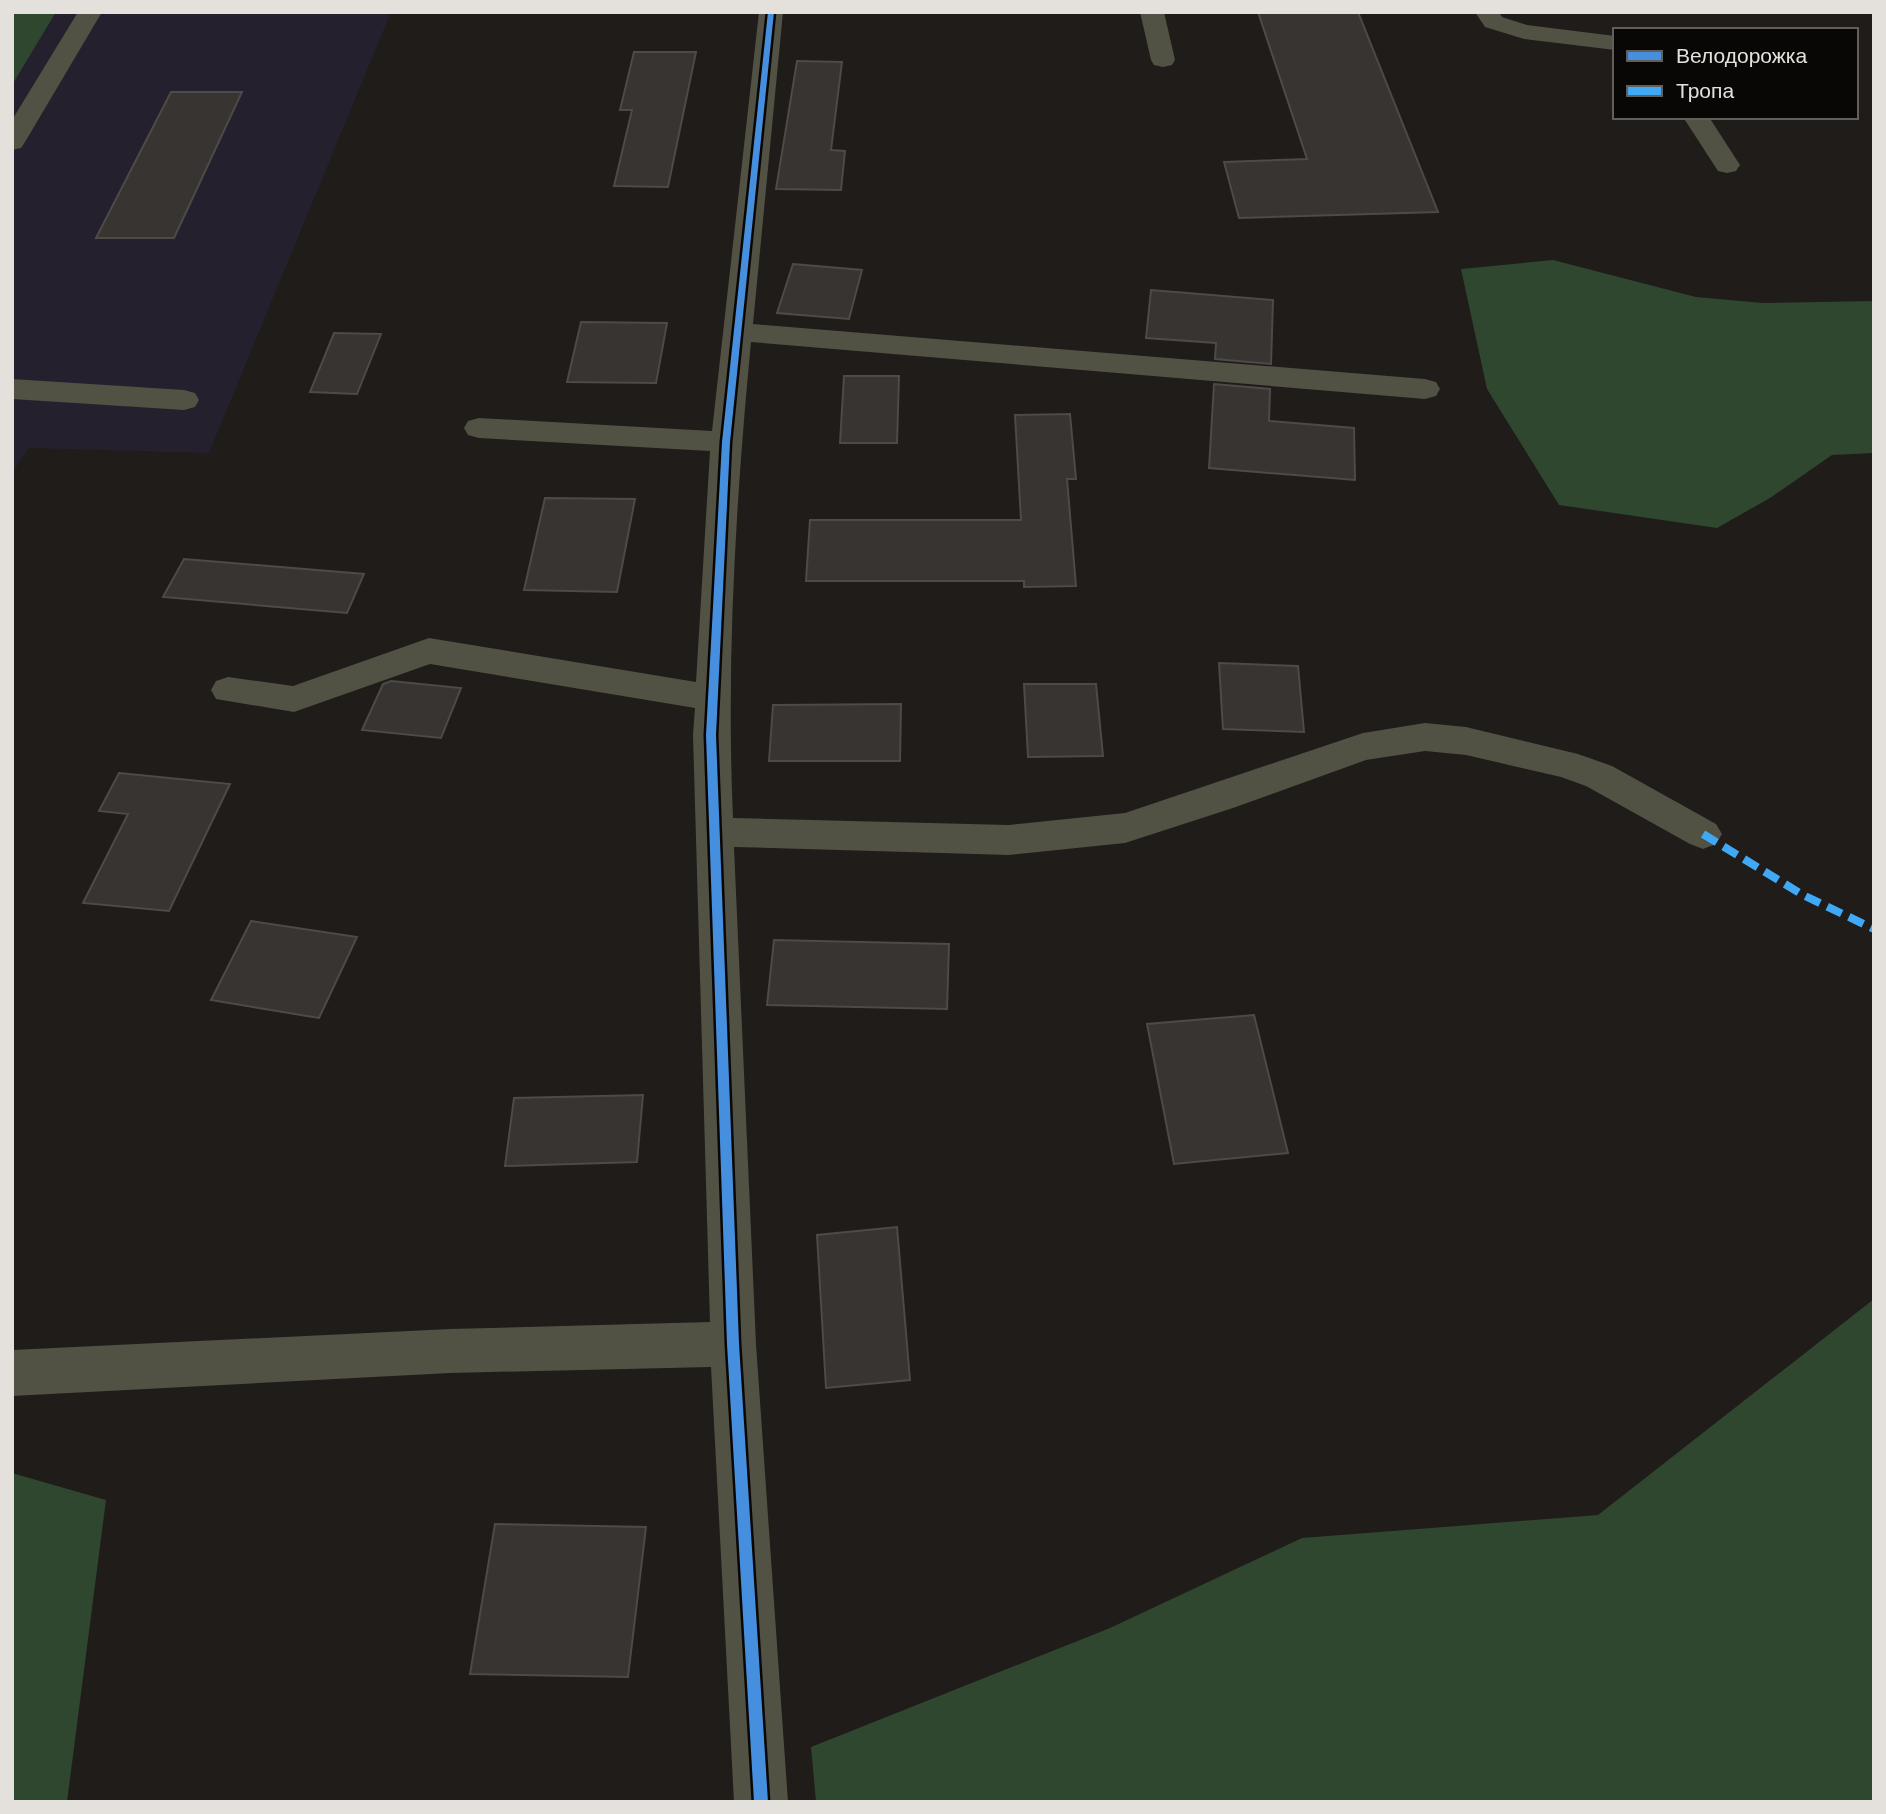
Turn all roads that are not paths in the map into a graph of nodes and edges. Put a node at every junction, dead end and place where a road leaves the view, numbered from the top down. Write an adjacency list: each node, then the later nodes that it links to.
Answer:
1 (90, 12): 8 (street)
2 (771, 12): 10 (street)
3 (1152, 12): 6 (street)
4 (1487, 12): 5 (street)
5 (1613, 43)
6 (1163, 60)
7 (1697, 119): 9 (street)
8 (12, 142)
9 (1727, 165)
10 (738, 332): 12 (street); 15 (street)
11 (12, 389): 13 (street)
12 (1425, 389)
13 (184, 400)
14 (480, 428): 15 (street)
15 (726, 442): 17 (street)
16 (228, 690): 17 (street)
17 (713, 698): 18 (street)
18 (716, 832): 19 (street); 20 (street)
19 (1703, 834)
20 (733, 1344): 21 (street); 22 (street)
21 (12, 1373)
22 (761, 1802)

